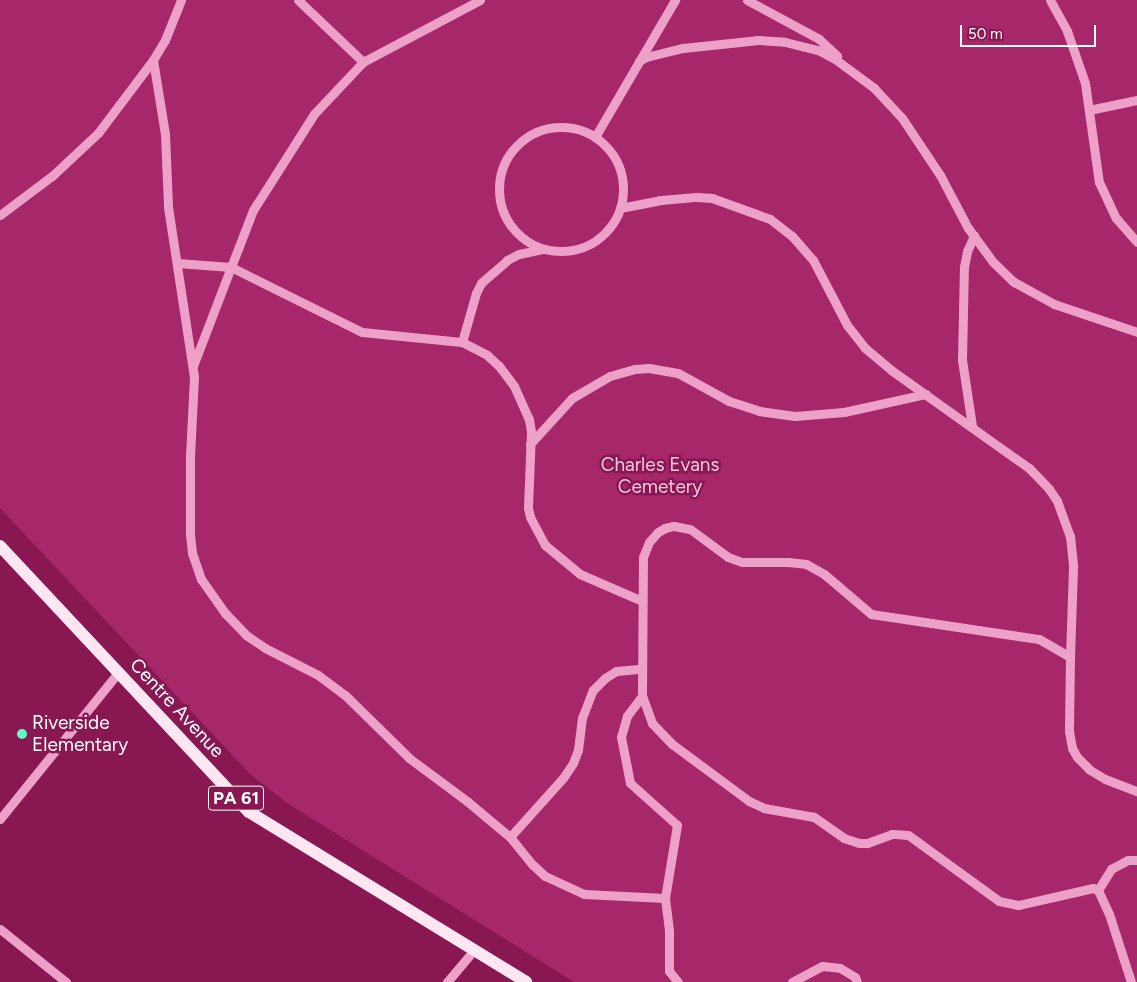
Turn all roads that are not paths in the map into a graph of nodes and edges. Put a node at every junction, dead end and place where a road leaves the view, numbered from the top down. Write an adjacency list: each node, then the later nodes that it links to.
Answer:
1 (181, 0): 7 (street)
2 (298, 0): 9 (street)
3 (480, 0): 9 (street)
4 (674, 0): 8 (street)
5 (747, 0): 10 (street)
6 (1050, 0): 12 (street)
7 (153, 60): 15 (street); 19 (street)
8 (639, 61): 10 (street); 13 (street)
9 (363, 62): 20 (street)
10 (850, 68): 16 (street)
11 (1137, 100): 12 (street)
12 (1089, 110): 17 (street)
13 (595, 137): 14 (street); 18 (street)
14 (620, 208): 18 (street); 24 (street)
15 (0, 215)
16 (974, 236): 21 (street); 25 (street)
17 (1137, 242)
18 (544, 249): 22 (street)
19 (177, 262): 20 (street); 23 (street)
20 (231, 267): 22 (street); 23 (street)
21 (1137, 332)
22 (462, 342): 26 (street)
23 (193, 366): 35 (street)
24 (926, 394): 25 (street); 26 (street)
25 (972, 426): 29 (street)
26 (530, 444): 28 (street)
27 (0, 546): 31 (main road, Centre Avenue / PA 61)
28 (642, 601): 29 (street); 30 (street)
29 (1070, 657): 33 (street)
30 (641, 669): 32 (street); 35 (street)
31 (118, 673): 34 (street); 40 (main road, Centre Avenue / PA 61)
32 (642, 696): 37 (street); 38 (street)
33 (1137, 791)
34 (0, 819)
35 (510, 837): 38 (street)
36 (1137, 860): 37 (street)
37 (1098, 890): 47 (street)
38 (665, 898): 44 (street)
39 (0, 928): 41 (street)
40 (474, 950): 42 (street); 43 (main road, Centre Avenue / PA 61)
41 (66, 982)
42 (447, 982)
43 (526, 982)
44 (678, 982)
45 (792, 982): 46 (street)
46 (857, 982)
47 (1131, 982)

